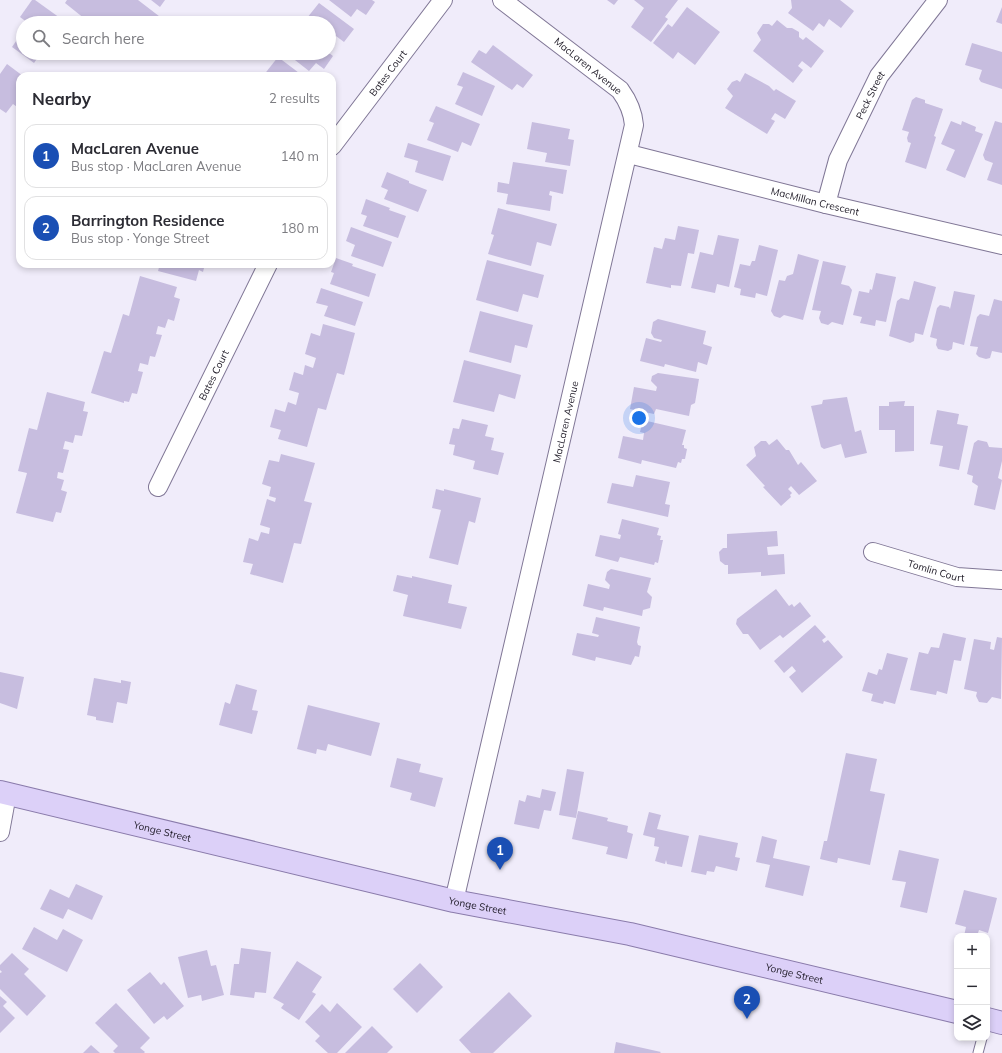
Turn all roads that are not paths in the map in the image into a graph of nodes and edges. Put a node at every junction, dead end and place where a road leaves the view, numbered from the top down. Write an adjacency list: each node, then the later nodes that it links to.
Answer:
1 (443, 0): 4 (street, Bates Court)
2 (502, 0): 5 (street, MacLaren Avenue)
3 (938, 0): 6 (street, Peck Street)
4 (336, 141)
5 (629, 154): 6 (street, MacMillan Crescent); 14 (street, MacLaren Avenue)
6 (826, 204): 7 (street, MacMillan Crescent)
7 (1002, 245)
8 (266, 268): 9 (street, Bates Court)
9 (158, 487)
10 (873, 552): 11 (street, Tomlin Court)
11 (1002, 580)
12 (3, 793): 13 (street); 14 (main road, Yonge Street)
13 (0, 832)
14 (454, 901): 15 (main road, Yonge Street)
15 (954, 1011)
16 (983, 1041): 17 (lane)
17 (978, 1053)

